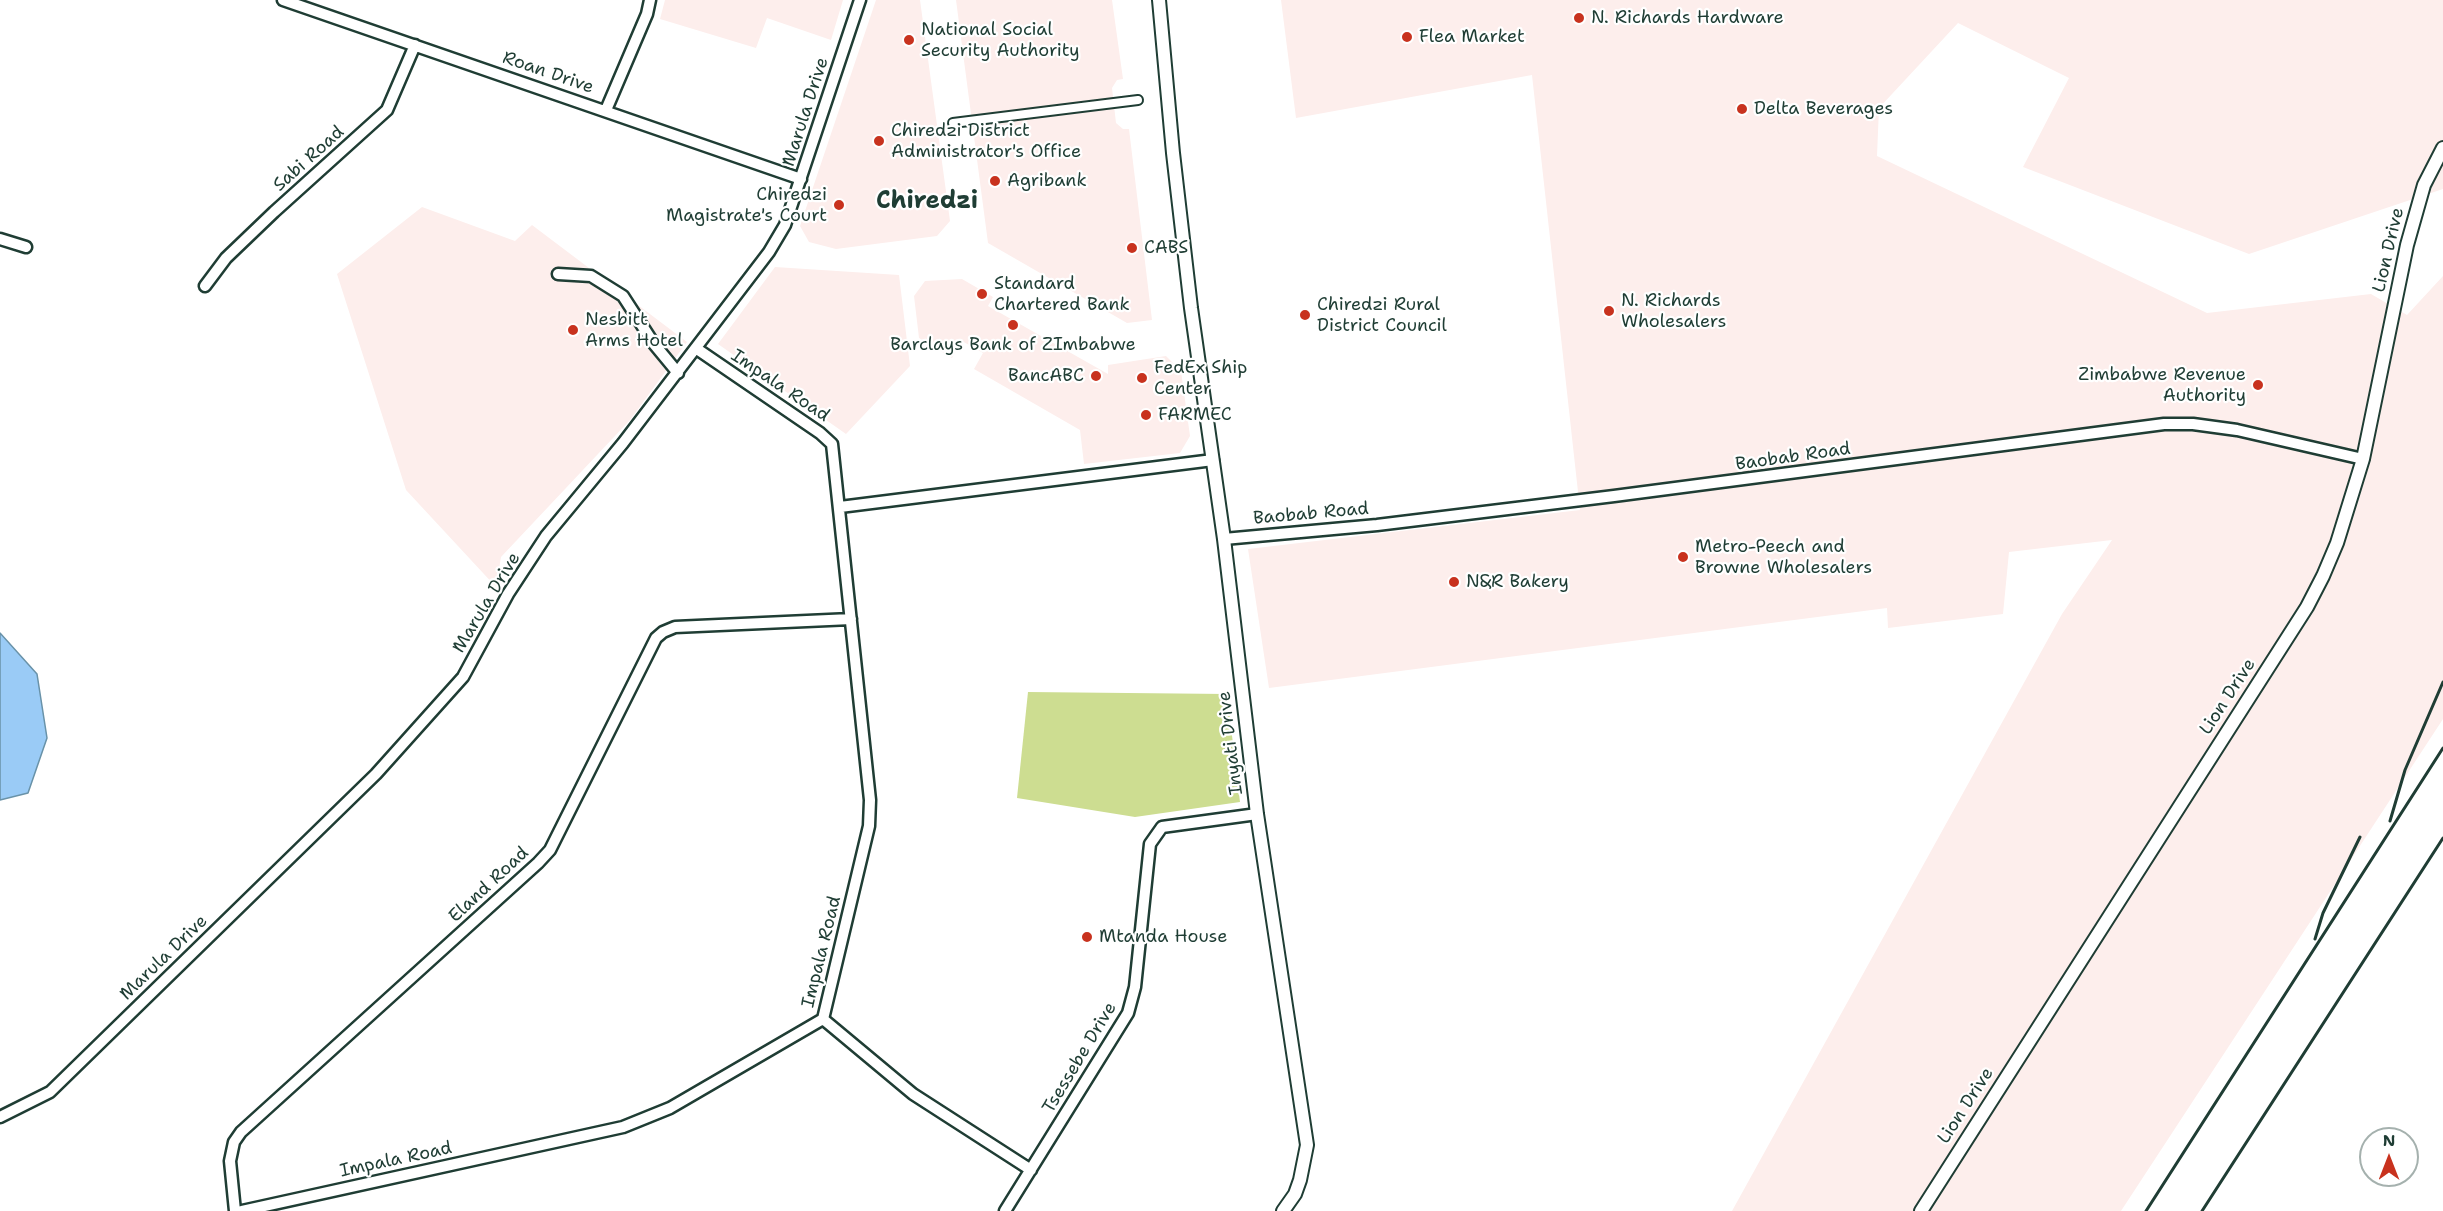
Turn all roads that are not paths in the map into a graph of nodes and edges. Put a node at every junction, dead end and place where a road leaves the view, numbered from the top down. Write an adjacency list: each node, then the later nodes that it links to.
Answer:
1 (284, 0): 5 (street, Roan Drive)
2 (650, 0): 7 (street)
3 (860, 0): 10 (street, Marula Drive)
4 (1159, 0): 18 (street, Inyati Drive)
5 (415, 45): 7 (street, Roan Drive); 14 (street, Sabi Road)
6 (1138, 100): 8 (street)
7 (606, 110): 10 (street, Roan Drive)
8 (953, 123)
9 (2443, 148): 17 (street, Lion Drive)
10 (801, 179): 15 (street, Marula Drive)
11 (0, 238): 12 (street)
12 (26, 247)
13 (558, 274): 16 (street)
14 (205, 286)
15 (697, 349): 16 (street, Marula Drive); 19 (street, Impala Road)
16 (678, 373): 24 (street, Marula Drive)
17 (2363, 459): 20 (street, Baobab Road); 30 (street, Lion Drive)
18 (1213, 460): 19 (street); 20 (street, Inyati Drive)
19 (840, 507): 21 (street, Impala Road)
20 (1224, 539): 22 (street, Inyati Drive)
21 (851, 619): 23 (street, Impala Road); 26 (street, Eland Road)
22 (1257, 814): 25 (street, Tsessebe Drive); 29 (street, Inyati Drive)
23 (823, 1019): 25 (street); 27 (street, Impala Road)
24 (0, 1117)
25 (1031, 1170): 28 (street, Tsessebe Drive)
26 (235, 1211)
27 (242, 1211)
28 (1005, 1211)
29 (1283, 1211)
30 (1921, 1211)

